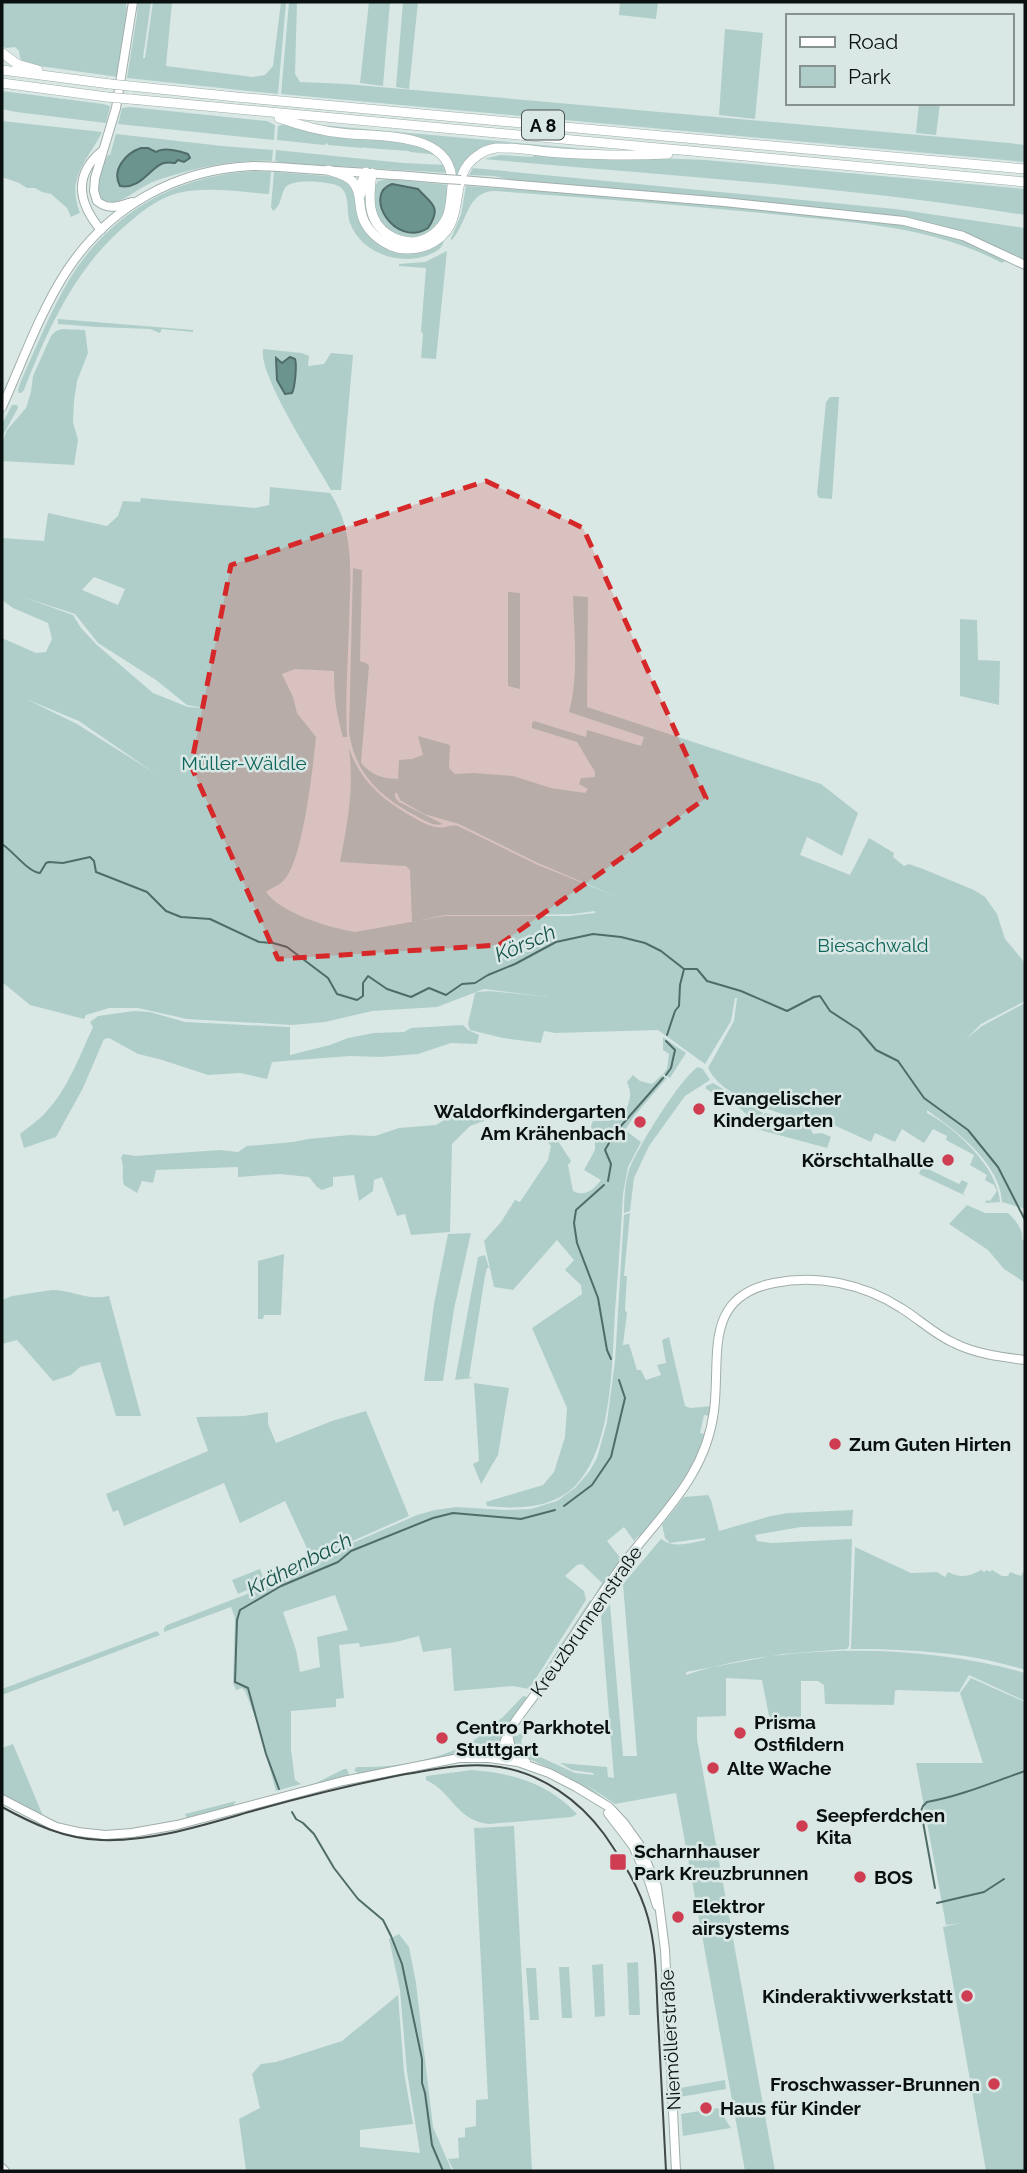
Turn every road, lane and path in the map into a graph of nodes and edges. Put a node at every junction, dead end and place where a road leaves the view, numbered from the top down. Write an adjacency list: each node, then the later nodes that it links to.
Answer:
1 (133, 2): 7 (main road)
2 (2, 53): 4 (highway)
3 (2, 70): 4 (highway, A 8)
4 (65, 78): 9 (highway, A 8, bridge)
5 (2, 83): 6 (highway, A 8, bridge)
6 (264, 113): 8 (highway, A 8); 11 (highway)
7 (104, 148): 14 (main road); 16 (main road)
8 (701, 152): 12 (highway, A 8); 13 (highway)
9 (1025, 169)
10 (328, 170): 11 (main road); 13 (highway); 15 (main road)
11 (369, 173): 13 (highway); 17 (main road, bridge)
12 (1025, 182)
13 (359, 199)
14 (97, 201): 15 (main road); 16 (main road)
15 (137, 201): 16 (main road)
16 (104, 227): 18 (main road)
17 (1025, 265)
18 (2, 407)
19 (1025, 1360): 20 (main road, Kreuzbrunnenstraße)
20 (508, 1732): 21 (main road, Kreuzbrunnenstraße); 22 (main road)
21 (500, 1759): 22 (main road, Niemöllerstraße); 23 (main road, Niemöllerstraße)
22 (531, 1766): 24 (main road, Niemöllerstraße)
23 (2, 1800)
24 (677, 2171)

